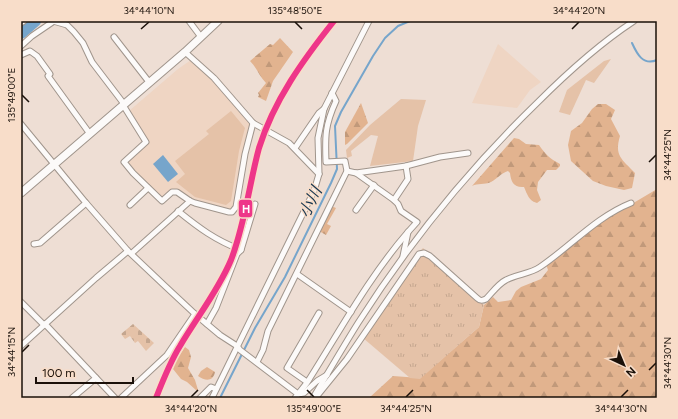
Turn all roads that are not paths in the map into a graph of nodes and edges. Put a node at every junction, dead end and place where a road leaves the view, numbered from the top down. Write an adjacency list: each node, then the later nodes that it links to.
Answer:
1 (24, 21): 7 (street)
2 (54, 21): 10 (street); 15 (street)
3 (189, 21): 8 (street)
4 (218, 21): 8 (street)
5 (369, 21): 14 (street)
6 (634, 21): 42 (street)
7 (21, 24)
8 (201, 37): 11 (street)
9 (114, 38): 13 (street)
10 (21, 46)
11 (185, 52): 13 (street); 17 (street)
12 (21, 55): 19 (street)
13 (149, 82): 15 (street)
14 (332, 93): 16 (street); 24 (street)
15 (123, 105): 19 (street); 28 (street)
16 (324, 109): 20 (street); 26 (street)
17 (253, 123): 20 (street); 31 (street)
18 (21, 124): 22 (street)
19 (90, 134): 22 (street)
20 (295, 148): 26 (street)
21 (468, 154): 23 (street)
22 (55, 164): 29 (street); 32 (street)
23 (406, 166): 25 (street); 30 (street)
24 (347, 171): 25 (street); 43 (street)
25 (356, 173): 27 (street)
26 (319, 174): 51 (street)
27 (374, 185): 30 (street); 36 (street)
28 (148, 188): 31 (street); 35 (street)
29 (21, 193)
30 (394, 200): 38 (street)
31 (190, 201): 37 (street)
32 (86, 203): 39 (street); 41 (street)
33 (631, 203): 63 (street)
34 (255, 204): 40 (street)
35 (130, 205)
36 (356, 210)
37 (178, 211): 40 (street); 41 (street)
38 (408, 232): 42 (street); 45 (street)
39 (34, 244)
40 (241, 250): 49 (street)
41 (130, 252): 47 (street); 48 (street)
42 (402, 260): 53 (street)
43 (297, 274): 45 (street); 52 (street)
44 (21, 302): 48 (street)
45 (350, 312): 55 (street)
46 (319, 313): 55 (street)
47 (196, 314): 49 (street); 60 (street)
48 (44, 324): 50 (street); 54 (street)
49 (207, 324): 51 (street)
50 (21, 346)
51 (239, 348): 52 (street); 56 (street)
52 (255, 361): 57 (street)
53 (327, 375): 57 (street); 63 (street)
54 (96, 378): 58 (street); 59 (street)
55 (307, 382): 57 (street)
56 (216, 389): 61 (street); 62 (street)
57 (297, 397)
58 (72, 398)
59 (115, 398)
60 (121, 398)
61 (200, 398)
62 (212, 398)
63 (314, 398)

